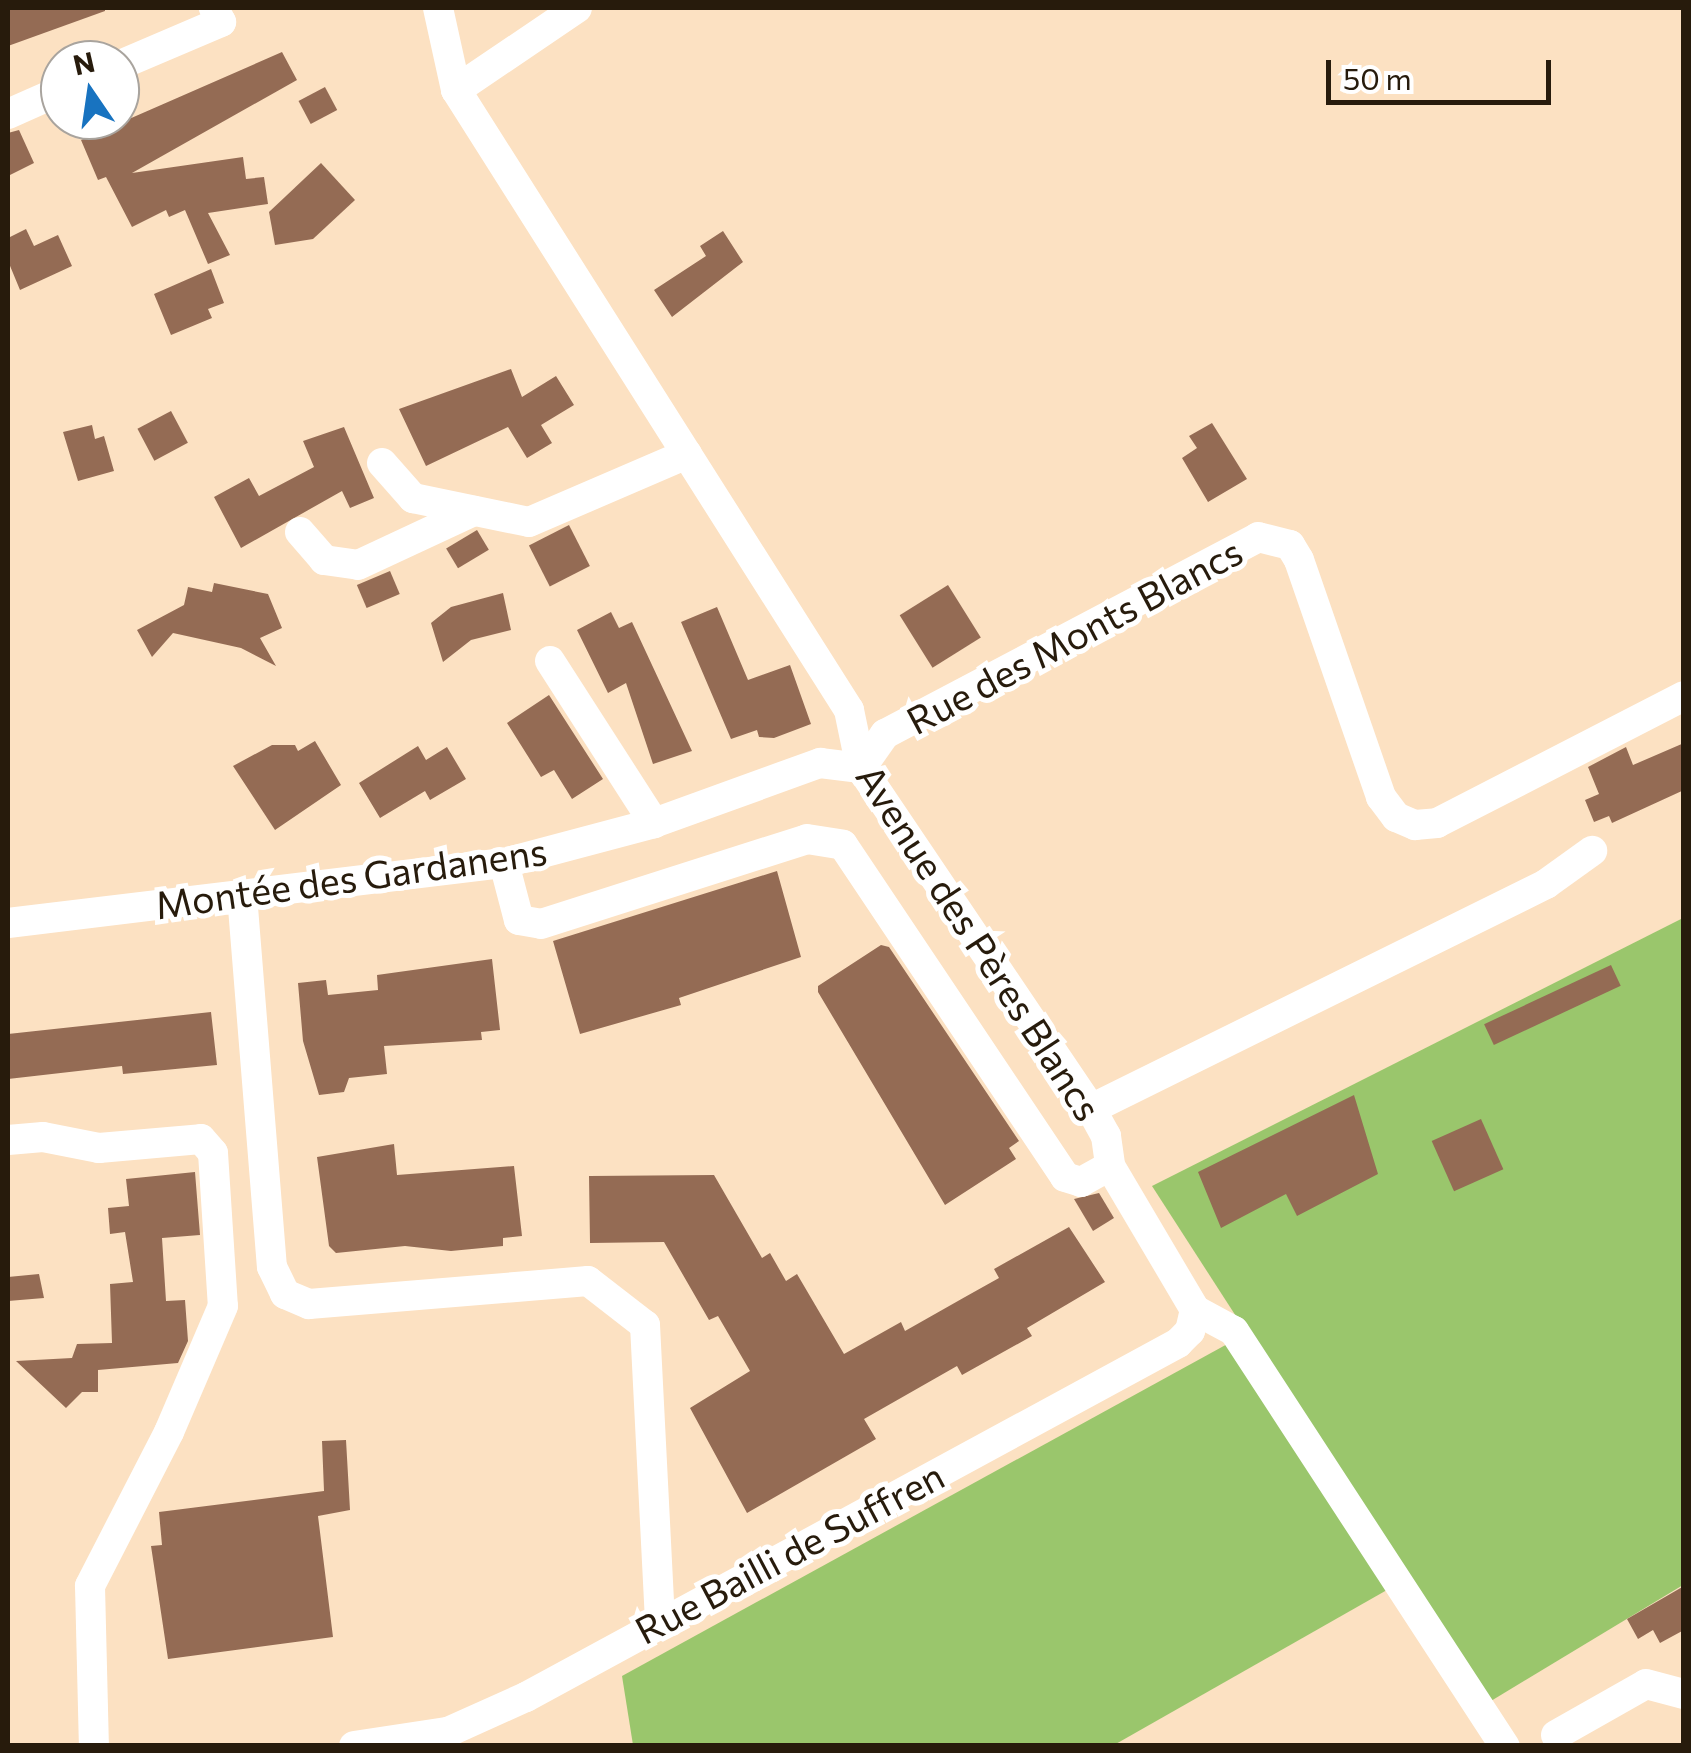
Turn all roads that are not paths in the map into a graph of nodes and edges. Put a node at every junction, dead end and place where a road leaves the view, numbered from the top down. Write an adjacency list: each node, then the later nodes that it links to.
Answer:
1 (214, 8): 4 (street)
2 (438, 8): 5 (street, Avenue des Pères Blancs)
3 (577, 8): 5 (street)
4 (140, 57)
5 (456, 90): 8 (street, Avenue des Pères Blancs)
6 (40, 100): 7 (street)
7 (8, 114)
8 (687, 454): 10 (street); 14 (street, Avenue des Pères Blancs)
9 (382, 464): 10 (street)
10 (474, 511): 11 (street)
11 (300, 532)
12 (550, 661): 15 (street)
13 (1684, 696): 14 (street, Rue des Monts Blancs)
14 (861, 768): 15 (street, Montée des Gardanens); 20 (street, Avenue des Pères Blancs)
15 (654, 822): 17 (street, Montée des Gardanens)
16 (1592, 851): 20 (street)
17 (504, 863): 18 (street, Montée des Gardanens); 22 (street)
18 (242, 894): 19 (street, Montée des Gardanens); 24 (street)
19 (8, 922)
20 (1092, 1109): 22 (street, Avenue des Pères Blancs)
21 (8, 1140): 27 (street)
22 (1110, 1166): 23 (street, Avenue des Pères Blancs)
23 (1195, 1310): 24 (street, Rue Bailli de Suffren); 29 (street, Avenue des Pères Blancs)
24 (660, 1620): 28 (street, Rue Bailli de Suffren)
25 (1684, 1694): 26 (street)
26 (1556, 1735)
27 (94, 1746)
28 (354, 1746)
29 (1505, 1746)

